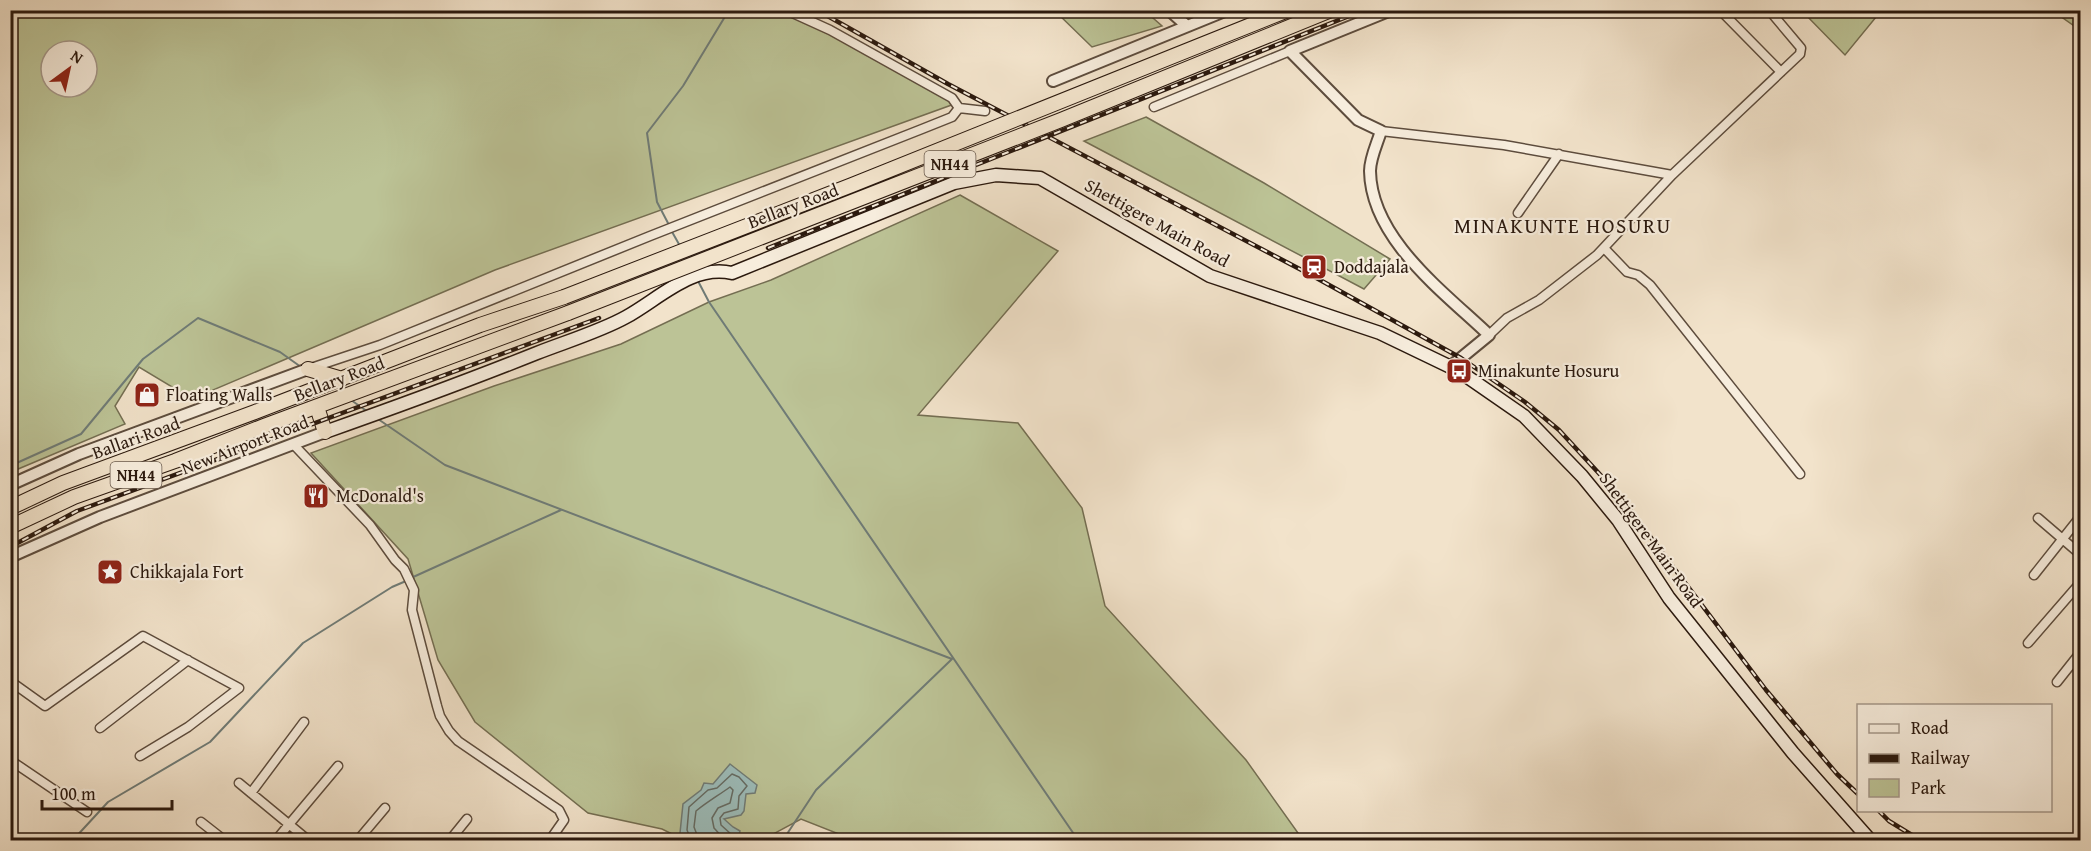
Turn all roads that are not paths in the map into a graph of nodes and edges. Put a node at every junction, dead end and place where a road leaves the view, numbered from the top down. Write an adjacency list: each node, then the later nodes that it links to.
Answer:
1 (786, 10): 16 (street)
2 (1169, 10): 11 (street)
3 (1193, 10): 10 (street)
4 (1227, 10): 10 (street)
5 (1288, 10): 26 (highway, Bellary Road / NH44, bridge)
6 (1331, 10): 27 (highway, Bellary Road / NH44, bridge)
7 (1391, 10): 12 (street)
8 (1720, 10): 13 (street)
9 (1769, 10): 13 (street)
10 (1204, 20): 11 (street)
11 (1187, 26): 14 (street)
12 (1290, 51): 15 (street); 18 (street)
13 (1781, 72): 20 (street)
14 (1053, 81)
15 (1154, 107)
16 (959, 108): 17 (street); 25 (street)
17 (985, 111)
18 (1381, 131): 19 (street); 23 (street)
19 (1559, 154): 20 (street); 21 (street)
20 (1671, 175): 22 (street)
21 (1518, 213)
22 (1604, 248): 23 (street); 31 (street)
23 (1489, 335): 24 (street)
24 (1450, 367): 29 (main road, Shettigere Main Road); 65 (main road, Shettigere Main Road)
25 (305, 370): 26 (highway); 32 (street)
26 (332, 383): 33 (highway, Ballari Road / NH44)
27 (317, 407): 28 (highway, Bellary Road / NH44); 29 (highway)
28 (264, 426): 36 (highway, Ballari Road / NH44)
29 (324, 432): 30 (street, New Airport Road)
30 (294, 445): 39 (street, New Airport Road); 64 (street)
31 (1800, 474)
32 (10, 485)
33 (10, 508)
34 (2038, 518): 37 (street)
35 (2080, 518): 37 (street)
36 (10, 527)
37 (2063, 539): 38 (street); 40 (street)
38 (2080, 554)
39 (10, 556)
40 (2034, 575)
41 (2080, 583): 42 (street)
42 (2028, 643)
43 (2080, 653): 45 (street)
44 (188, 660): 46 (street); 48 (street); 49 (street)
45 (2057, 682)
46 (12, 685)
47 (304, 722): 53 (street)
48 (100, 728)
49 (140, 756)
50 (10, 760): 55 (street)
51 (338, 766): 58 (street)
52 (239, 783): 53 (street)
53 (251, 793): 58 (street)
54 (385, 808): 62 (street)
55 (87, 812)
56 (467, 819): 63 (street)
57 (201, 822): 59 (street)
58 (290, 825): 60 (street); 61 (street)
59 (224, 840)
60 (276, 840)
61 (308, 840)
62 (358, 840)
63 (450, 840)
64 (550, 840)
65 (1870, 840)

